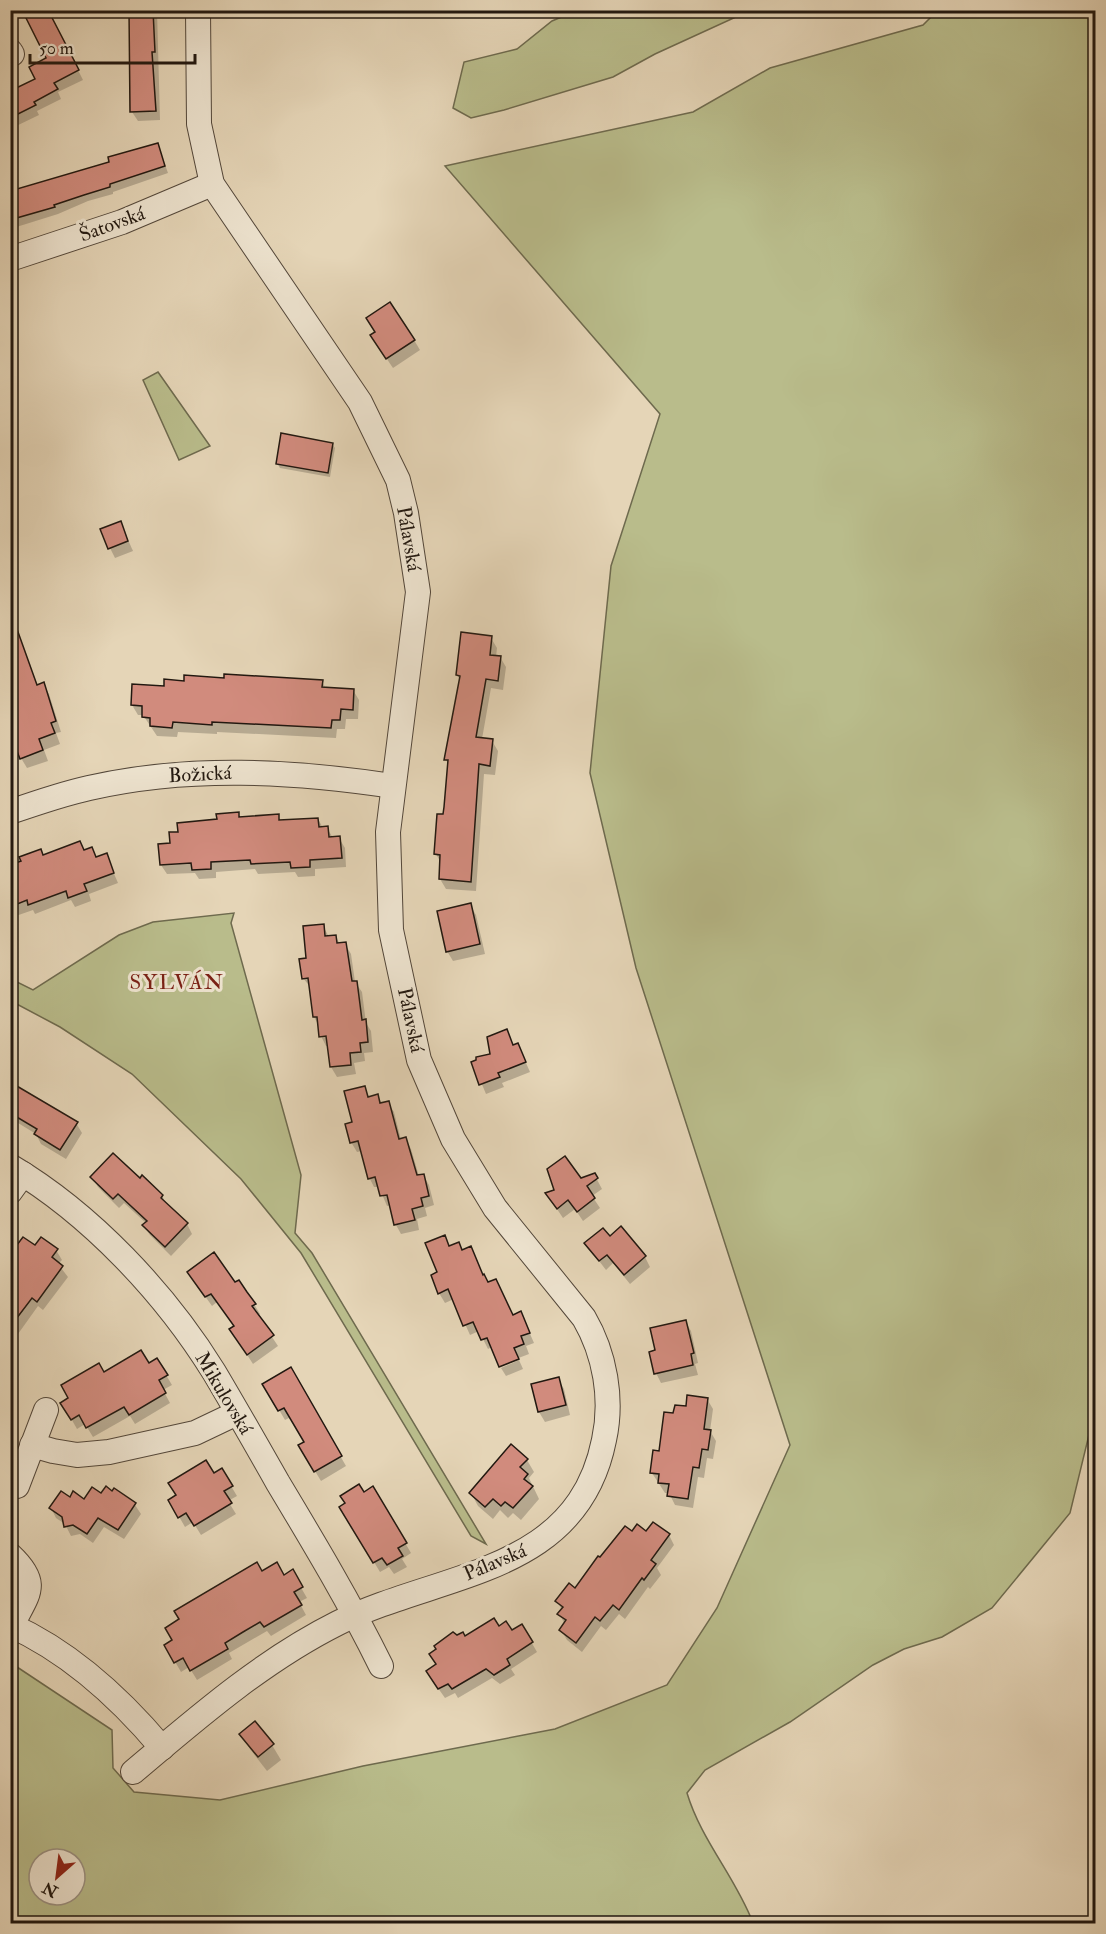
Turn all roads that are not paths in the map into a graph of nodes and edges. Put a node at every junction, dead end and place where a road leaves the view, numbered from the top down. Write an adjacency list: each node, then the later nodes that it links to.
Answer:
1 (198, 10): 2 (street, Pálavská)
2 (212, 184): 3 (street, Šatovská); 4 (street, Pálavská)
3 (10, 259)
4 (393, 786): 5 (street, Božická); 12 (street, Pálavská)
5 (11, 811)
6 (15, 1177): 8 (street, Mikulovská)
7 (46, 1410): 9 (street)
8 (237, 1413): 9 (street); 12 (street, Mikulovská)
9 (32, 1445): 10 (street)
10 (17, 1486)
11 (10, 1555): 13 (street)
12 (356, 1615): 14 (street, Mikulovská); 15 (street, Pálavská)
13 (11, 1625): 15 (street)
14 (381, 1666)
15 (162, 1748): 16 (street, Pálavská)
16 (133, 1772)

